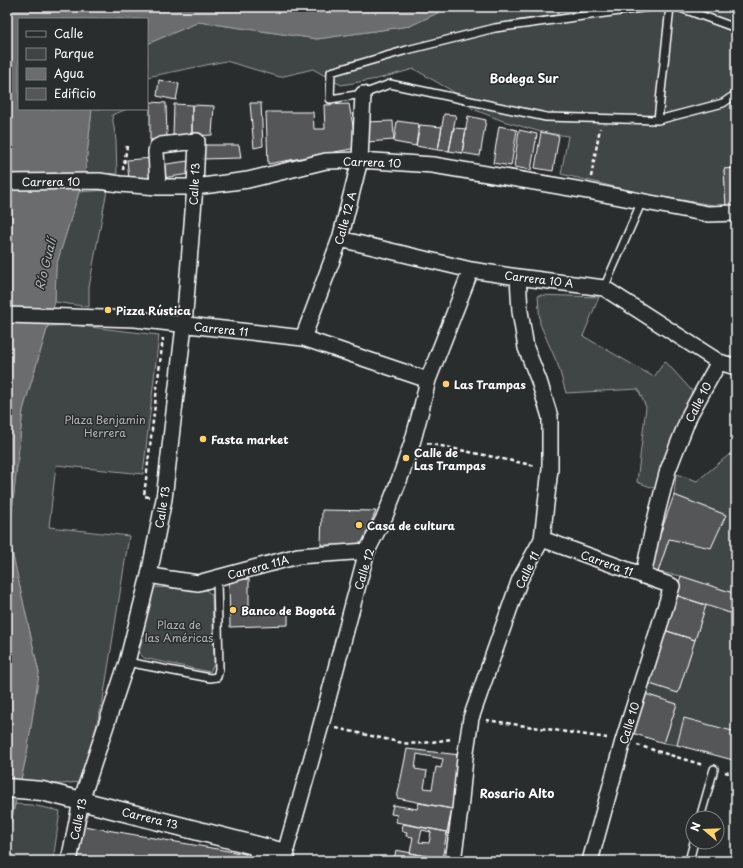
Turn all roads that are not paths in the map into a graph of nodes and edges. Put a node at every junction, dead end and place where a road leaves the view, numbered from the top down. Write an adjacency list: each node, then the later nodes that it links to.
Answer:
1 (649, 7): 5 (lane)
2 (670, 7): 7 (lane)
3 (678, 7): 4 (lane)
4 (736, 28)
5 (363, 94): 7 (lane); 8 (street, Calle 12 A)
6 (736, 94): 7 (lane)
7 (658, 120)
8 (360, 160): 11 (street, Carrera 10); 12 (street, Carrera 10); 14 (street, Calle 12 A)
9 (7, 182): 10 (street, Carrera 10)
10 (158, 187): 11 (street, Carrera 10); 11 (street, Calle 13)
11 (195, 187): 19 (street, Calle 13)
12 (642, 201): 13 (street, Carrera 10); 17 (lane)
13 (736, 213)
14 (340, 239): 15 (street, Carrera 10 A); 20 (street, Calle 12 A)
15 (471, 270): 16 (street, Carrera 10 A); 23 (street, Calle 12)
16 (518, 277): 17 (street, Carrera 10 A); 24 (street, Calle 11)
17 (604, 288): 21 (street, Carrera 10 A)
18 (7, 315): 19 (street, Carrera 11)
19 (184, 324): 20 (street, Carrera 11); 26 (street, Calle 13)
20 (303, 338): 23 (street, Carrera 11)
21 (719, 362): 22 (street); 27 (street, Calle 10)
22 (736, 367)
23 (428, 380): 25 (street, Calle 12)
24 (542, 539): 27 (street, Carrera 11); 39 (street, Calle 11)
25 (367, 551): 28 (street, Carrera 11A); 37 (street, Calle 12)
26 (149, 575): 28 (street, Carrera 11A); 30 (street, Calle 13)
27 (643, 576): 29 (street, Carrera 11)
28 (217, 578): 30 (lane)
29 (672, 586): 40 (street, Calle 10)
30 (127, 662): 33 (street, Calle 13)
31 (714, 769): 34 (lane)
32 (7, 788): 33 (street, Carrera 13)
33 (81, 801): 36 (street, Carrera 13); 38 (street, Calle 13)
34 (702, 810)
35 (692, 850): 41 (lane)
36 (257, 853): 37 (street, Carrera 13)
37 (285, 857)
38 (69, 861)
39 (453, 861)
40 (590, 861)
41 (689, 861)

